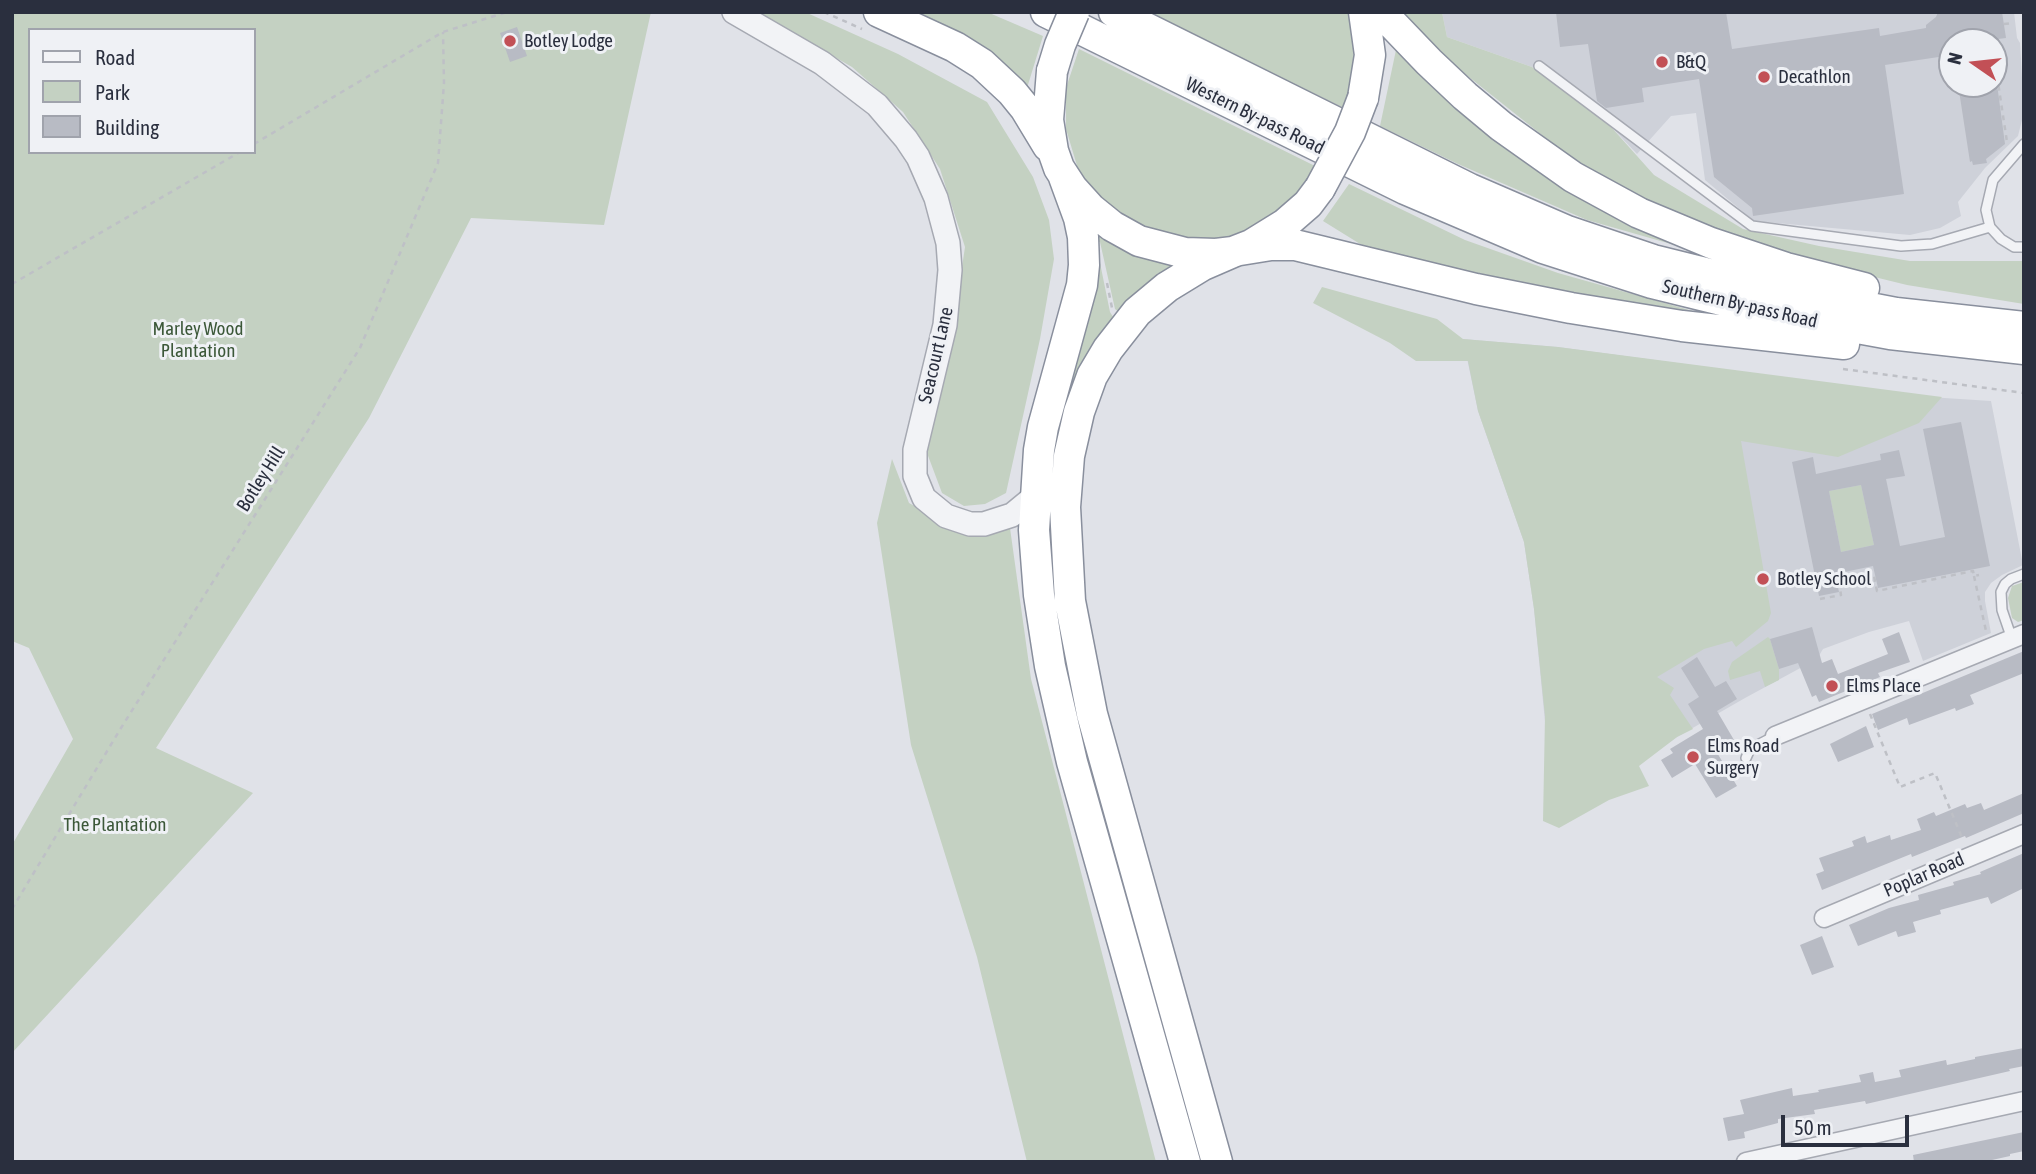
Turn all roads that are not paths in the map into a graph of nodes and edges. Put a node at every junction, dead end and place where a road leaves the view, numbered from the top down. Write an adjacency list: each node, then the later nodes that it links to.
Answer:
1 (734, 12): 18 (street, Seacourt Lane)
2 (1046, 12): 11 (highway, Western By-pass Road)
3 (1074, 12): 10 (highway, bridge)
4 (1114, 12): 11 (highway, Western By-pass Road)
5 (1364, 12): 14 (highway, bridge)
6 (1381, 12): 15 (highway)
7 (874, 22): 10 (highway)
8 (1539, 66): 12 (lane)
9 (2024, 144): 12 (lane)
10 (1062, 173): 14 (highway); 18 (highway)
11 (1468, 203): 15 (highway, Southern By-pass Road); 16 (highway, Southern By-pass Road)
12 (1990, 227): 13 (lane)
13 (2024, 247)
14 (1236, 251): 16 (highway); 27 (highway)
15 (2024, 324)
16 (1977, 345): 17 (highway, Southern By-pass Road)
17 (2024, 349)
18 (1035, 496): 26 (highway)
19 (2024, 574): 20 (lane)
20 (2018, 636): 21 (street)
21 (1775, 736): 22 (lane)
22 (1746, 758)
23 (2024, 834): 24 (street, Poplar Road)
24 (1824, 918)
25 (2024, 1101): 28 (street)
26 (1185, 1162)
27 (1217, 1162)
28 (1746, 1162)

